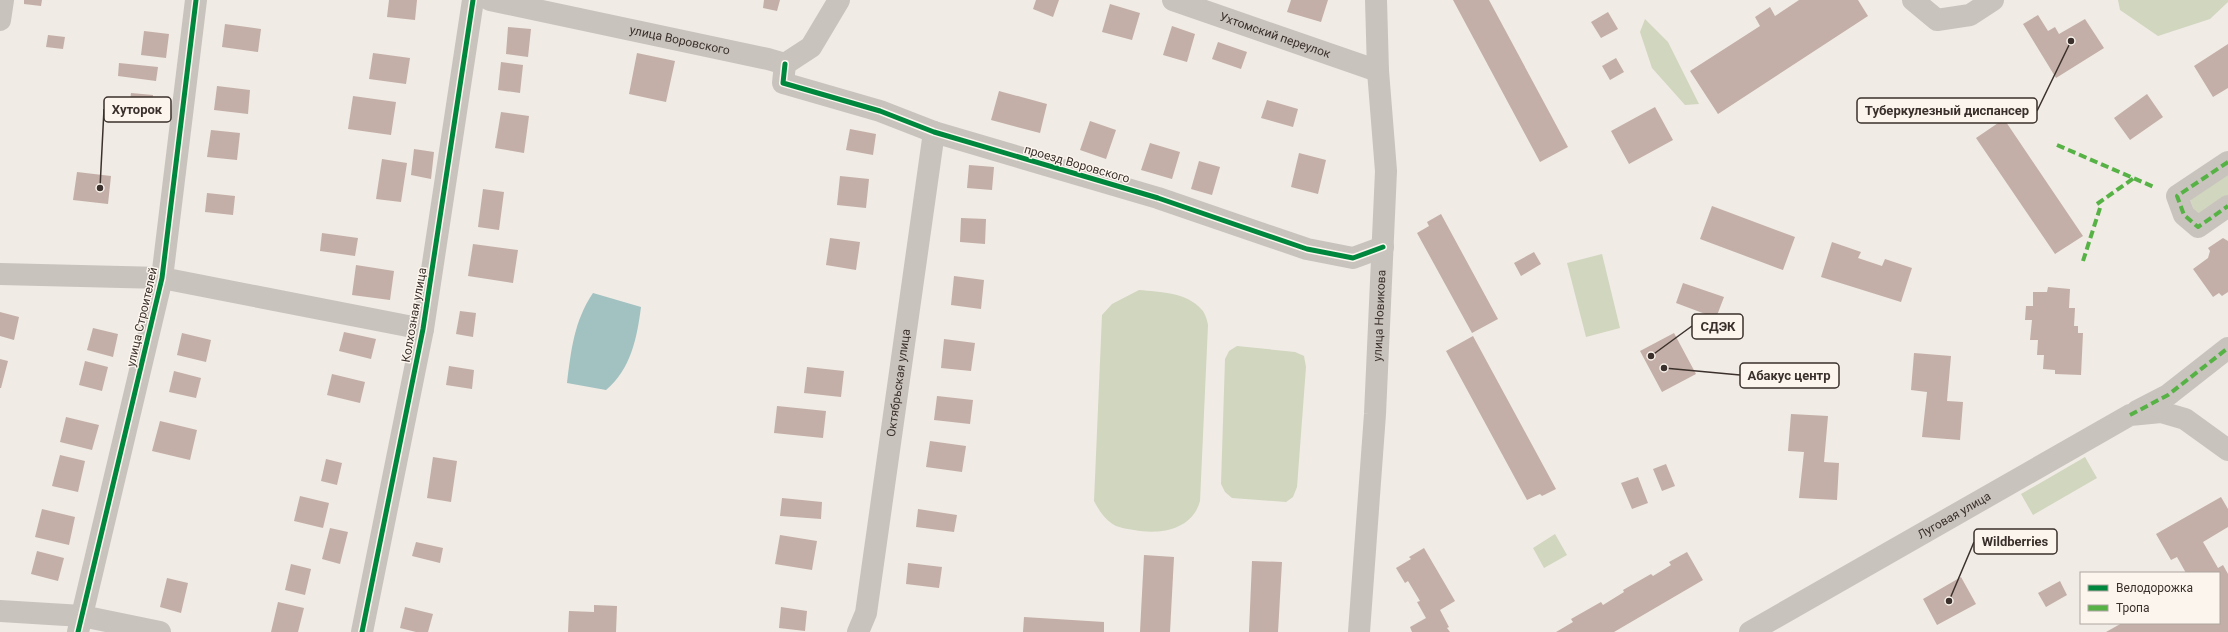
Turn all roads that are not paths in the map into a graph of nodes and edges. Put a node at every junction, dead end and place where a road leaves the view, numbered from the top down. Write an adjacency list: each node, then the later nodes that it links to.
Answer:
1 (3, 0): 10 (street)
2 (196, 0): 18 (street, улица Строителей)
3 (473, 0): 19 (street, Колхозная улица)
4 (490, 0): 11 (street, улица Воровского)
5 (839, 0): 11 (street)
6 (1173, 0): 12 (street, Ухтомский переулок)
7 (1376, 0): 12 (street, улица Новикова)
8 (1913, 0): 9 (street)
9 (1992, 0)
10 (0, 20)
11 (785, 64): 13 (street, проезд Воровского)
12 (1378, 71): 16 (street, улица Новикова)
13 (934, 132): 16 (street, проезд Воровского); 27 (street, Октябрьская улица)
14 (2228, 162): 15 (street)
15 (2228, 206)
16 (1383, 247): 28 (street, улица Новикова)
17 (0, 274): 18 (street)
18 (162, 278): 19 (street); 24 (street, улица Строителей)
19 (423, 329): 26 (street, Колхозная улица)
20 (2228, 348): 21 (street)
21 (2130, 415): 22 (street, Луговая улица); 29 (street, Луговая улица)
22 (2228, 450)
23 (0, 611): 24 (street)
24 (80, 624): 25 (street)
25 (160, 632)
26 (362, 632)
27 (858, 632)
28 (1359, 632)
29 (1750, 632)

